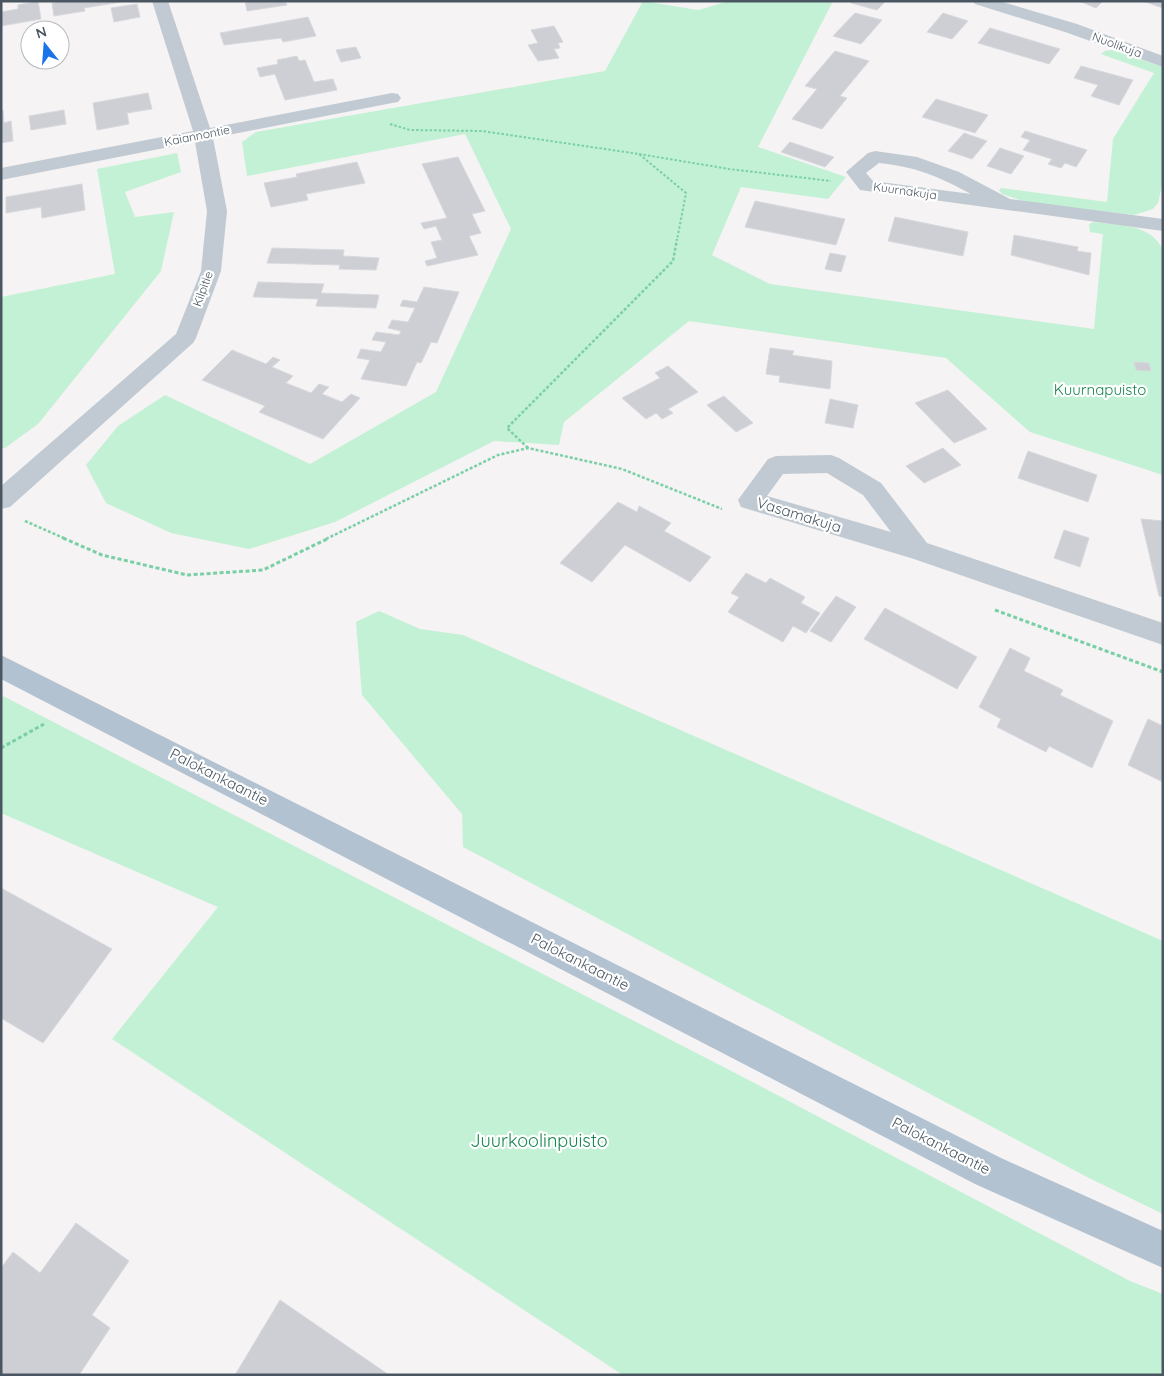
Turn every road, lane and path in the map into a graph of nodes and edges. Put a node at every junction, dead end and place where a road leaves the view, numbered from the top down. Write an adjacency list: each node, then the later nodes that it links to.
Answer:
1 (160, 1): 8 (street, Kilpitie)
2 (981, 1): 4 (street, Nuolikuja)
3 (1038, 1): 4 (street, Nuolikuja)
4 (1071, 28): 5 (street, Nuolikuja)
5 (1163, 62)
6 (392, 98): 7 (street, Kaiannontie)
7 (338, 108): 8 (street, Kaiannontie); 9 (path)
8 (203, 134): 10 (street, Kaiannontie); 15 (street, Kilpitie)
9 (638, 154): 11 (path); 14 (path)
10 (1, 174)
11 (867, 186): 12 (street, Kuurnakuja); 12 (street, Kuurnakuja)
12 (1004, 204): 13 (street, Kuurnakuja)
13 (1163, 224)
14 (528, 448): 16 (path); 17 (path)
15 (1, 500)
16 (729, 511)
17 (18, 518)
18 (918, 550): 18 (street, Vasamakuja); 19 (street, Vasamakuja)
19 (1163, 634)
20 (1, 666): 21 (main road, Palokankaantie)
21 (77, 704): 22 (path); 23 (main road, Palokankaantie)
22 (1, 748)
23 (1163, 1250)

